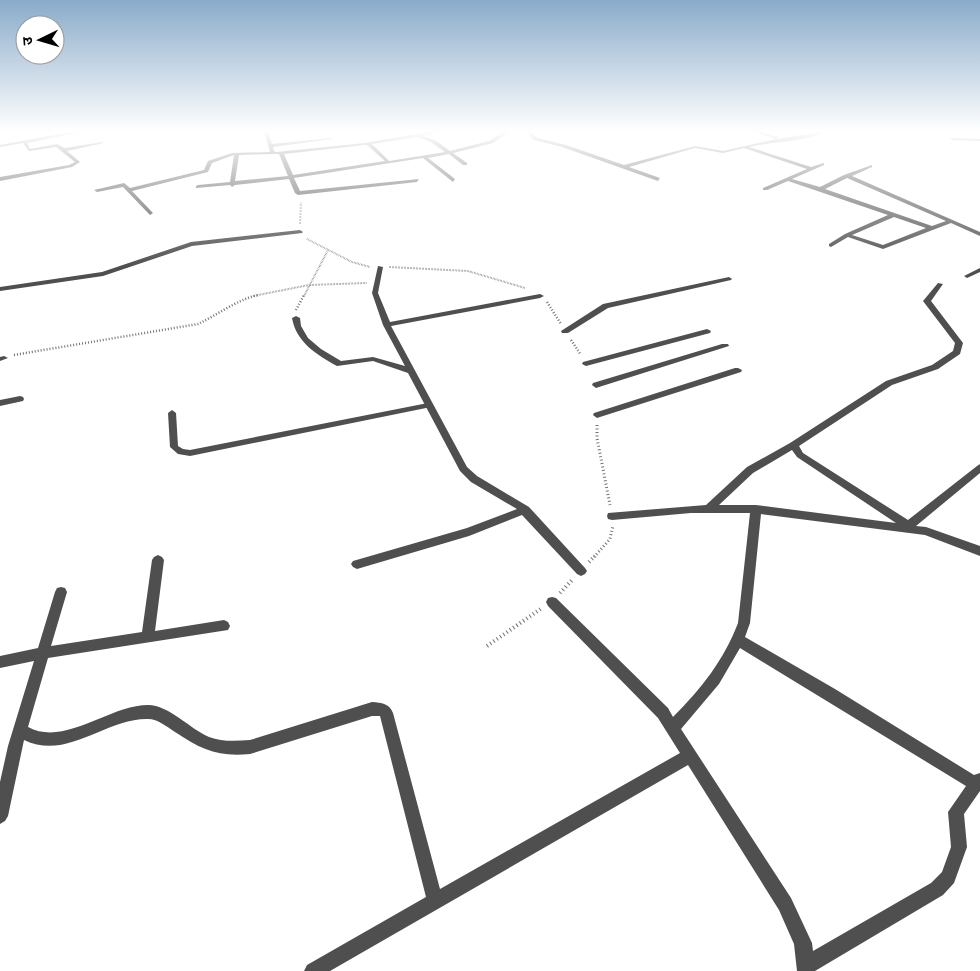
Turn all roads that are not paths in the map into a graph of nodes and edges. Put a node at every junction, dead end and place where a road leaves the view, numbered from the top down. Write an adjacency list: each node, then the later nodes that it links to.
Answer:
1 (14, 176): 10 (street)
2 (184, 176): 20 (street)
3 (233, 176): 15 (street)
4 (296, 176): 9 (street)
5 (448, 176): 14 (street)
6 (650, 176): 11 (street)
7 (794, 176): 12 (street)
8 (846, 176): 18 (street); 23 (street)
9 (292, 177): 13 (street); 15 (street)
10 (0, 179)
11 (658, 179)
12 (787, 179): 17 (street); 18 (street)
13 (417, 180)
14 (452, 180)
15 (232, 185): 16 (street)
16 (198, 188)
17 (765, 188)
18 (820, 189): 22 (street)
19 (97, 190): 20 (street)
20 (129, 190): 21 (street)
21 (150, 213)
22 (893, 215): 24 (street); 27 (street)
23 (951, 221): 24 (street); 26 (street)
24 (931, 228): 27 (street)
25 (300, 232): 34 (street)
26 (980, 234)
27 (847, 236): 28 (street)
28 (831, 245)
29 (380, 267): 37 (street)
30 (980, 270): 31 (street)
31 (967, 276)
32 (729, 280): 38 (street)
33 (940, 284): 50 (street)
34 (0, 290)
35 (540, 296): 37 (street)
36 (296, 318): 43 (street)
37 (387, 325): 43 (street)
38 (565, 331)
39 (706, 331): 41 (street)
40 (725, 346): 44 (street)
41 (586, 364)
42 (738, 370): 49 (street)
43 (411, 372): 47 (street)
44 (596, 385)
45 (20, 399): 46 (street)
46 (0, 403)
47 (428, 405): 48 (lane); 54 (street)
48 (172, 413)
49 (597, 415)
50 (793, 445): 52 (street); 56 (street)
51 (980, 468): 56 (street)
52 (708, 509): 53 (street); 55 (street)
53 (756, 509): 56 (street); 65 (street)
54 (525, 510): 59 (street); 60 (street)
55 (612, 516)
56 (907, 527): 57 (street)
57 (980, 551)
58 (158, 560): 64 (street)
59 (357, 564)
60 (581, 571)
61 (61, 592): 66 (street)
62 (552, 602): 68 (street)
63 (224, 626): 64 (street)
64 (148, 638): 66 (street)
65 (738, 640): 68 (street); 71 (street)
66 (42, 653): 67 (street); 69 (street)
67 (0, 662)
68 (672, 727): 70 (street)
69 (20, 730): 72 (street); 73 (street)
70 (691, 756): 73 (street); 74 (street)
71 (978, 782): 74 (street)
72 (0, 816)
73 (435, 900): 75 (street)
74 (806, 968)
75 (313, 971)

